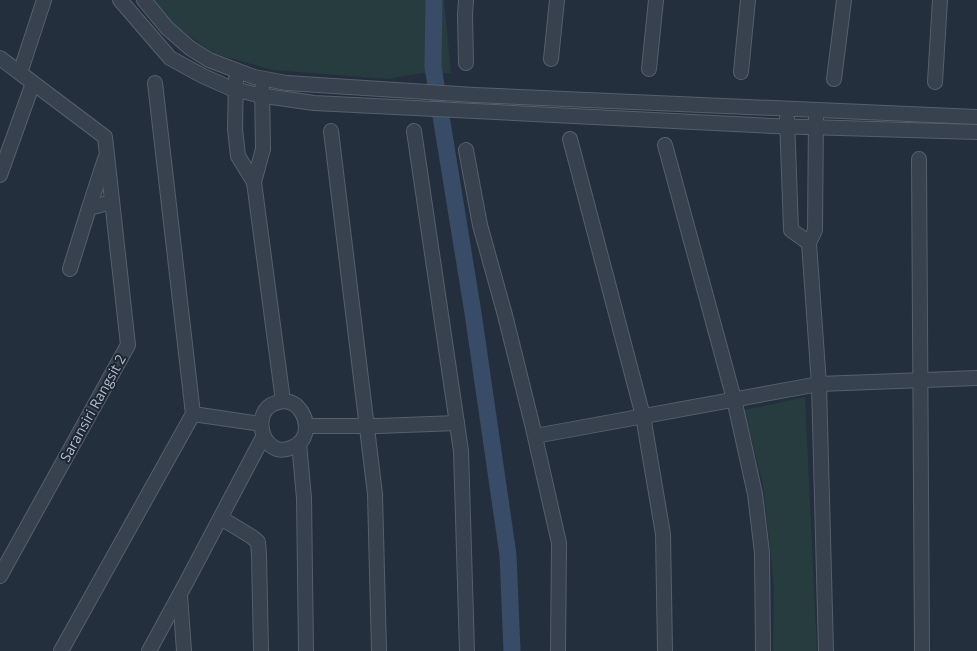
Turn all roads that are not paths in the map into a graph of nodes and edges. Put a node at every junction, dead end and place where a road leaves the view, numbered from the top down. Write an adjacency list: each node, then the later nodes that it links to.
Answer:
1 (44, 0): 16 (street)
2 (120, 0): 22 (street)
3 (144, 0): 14 (street)
4 (466, 0): 12 (street)
5 (557, 0): 11 (street)
6 (656, 0): 13 (street)
7 (748, 0): 15 (street)
8 (844, 0): 18 (street)
9 (940, 0): 19 (street)
10 (0, 58): 16 (street, Saransiri Rangsit 2)
11 (551, 59)
12 (466, 64)
13 (649, 69)
14 (236, 70): 17 (street); 22 (street)
15 (740, 72)
16 (20, 73): 20 (street, Saransiri Rangsit 2)
17 (263, 78): 23 (street); 24 (street)
18 (834, 79)
19 (935, 82)
20 (33, 83): 33 (street); 36 (street, Saransiri Rangsit 2)
21 (155, 83): 49 (street)
22 (235, 89): 23 (street); 39 (street)
23 (262, 96): 27 (street); 39 (street)
24 (787, 108): 25 (street); 27 (street)
25 (816, 109): 26 (street); 28 (street)
26 (977, 117)
27 (786, 126): 28 (street); 42 (street)
28 (815, 127): 31 (street); 42 (street)
29 (331, 131): 53 (street)
30 (414, 132): 51 (street)
31 (977, 132)
32 (570, 139): 50 (street)
33 (6, 140): 38 (street)
34 (665, 145): 47 (street)
35 (466, 150): 55 (street)
36 (107, 154): 40 (street, Saransiri Rangsit 2); 41 (street)
37 (919, 159): 45 (street)
38 (0, 175)
39 (254, 182): 48 (street)
40 (112, 202): 41 (street); 58 (street, Saransiri Rangsit 2)
41 (89, 208): 43 (street)
42 (808, 243): 46 (street)
43 (70, 269)
44 (977, 378): 45 (street)
45 (921, 380): 46 (street); 71 (street)
46 (819, 384): 47 (street); 70 (street)
47 (734, 399): 50 (street); 69 (street)
48 (283, 401): 52 (street); 54 (street)
49 (193, 414): 54 (street); 60 (street)
50 (643, 416): 55 (street); 68 (street)
51 (457, 422): 53 (street); 66 (street)
52 (306, 426): 53 (street); 56 (street)
53 (367, 426): 65 (street)
54 (262, 431): 56 (street); 57 (street)
55 (535, 436): 67 (street)
56 (299, 443): 64 (street)
57 (221, 518): 59 (street); 63 (street)
58 (0, 576)
59 (180, 595): 61 (street); 62 (street)
60 (61, 651)
61 (149, 651)
62 (184, 651)
63 (261, 651)
64 (306, 651)
65 (379, 651)
66 (468, 651)
67 (558, 651)
68 (665, 651)
69 (763, 651)
70 (826, 651)
71 (922, 651)

